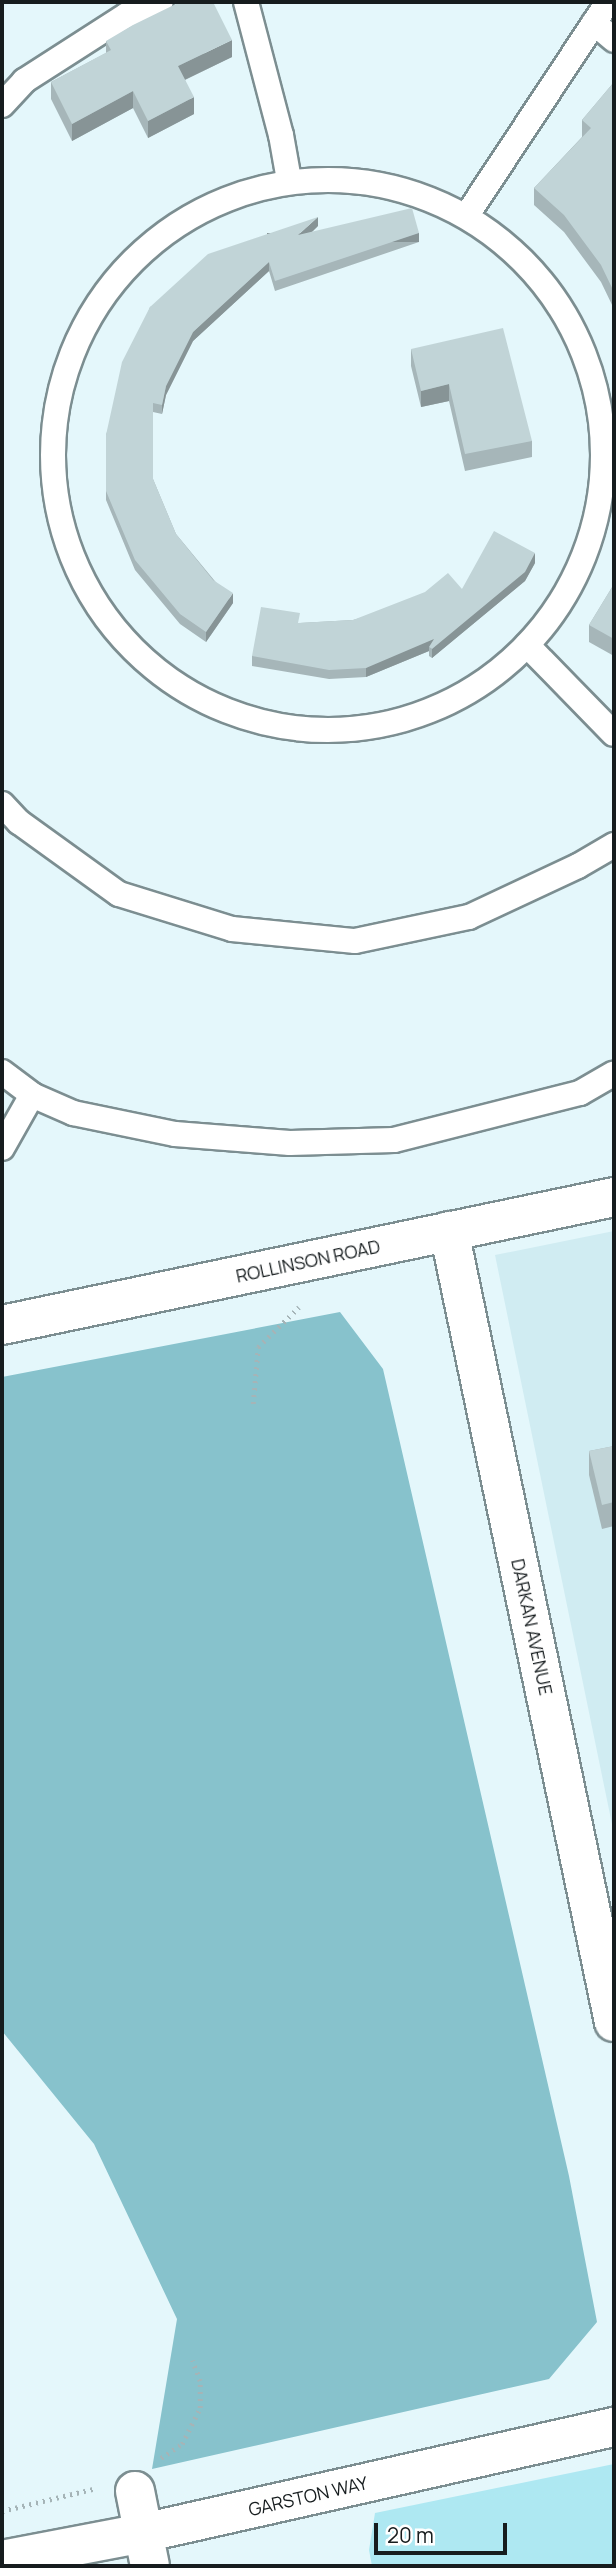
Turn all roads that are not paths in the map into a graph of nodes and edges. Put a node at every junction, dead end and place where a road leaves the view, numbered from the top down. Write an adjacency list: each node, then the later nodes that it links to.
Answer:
1 (160, 2): 6 (lane)
2 (246, 2): 7 (lane)
3 (608, 2): 4 (lane)
4 (594, 23): 5 (lane); 8 (lane)
5 (614, 40)
6 (2, 105)
7 (289, 180): 8 (lane); 9 (lane)
8 (471, 209): 9 (lane)
9 (527, 645): 10 (lane)
10 (614, 734)
11 (2, 804): 12 (lane)
12 (614, 845)
13 (2, 1072): 15 (lane)
14 (614, 1073): 15 (lane)
15 (32, 1095): 16 (lane)
16 (2, 1148)
17 (614, 1197): 18 (street, ROLLINSON ROAD)
18 (449, 1231): 19 (street, ROLLINSON ROAD); 20 (street, DARKAN AVENUE)
19 (2, 1325)
20 (614, 2022)
21 (614, 2427): 23 (street, GARSTON WAY)
22 (135, 2491): 23 (street)
23 (146, 2550): 24 (street, GARSTON WAY)
24 (2, 2560)

